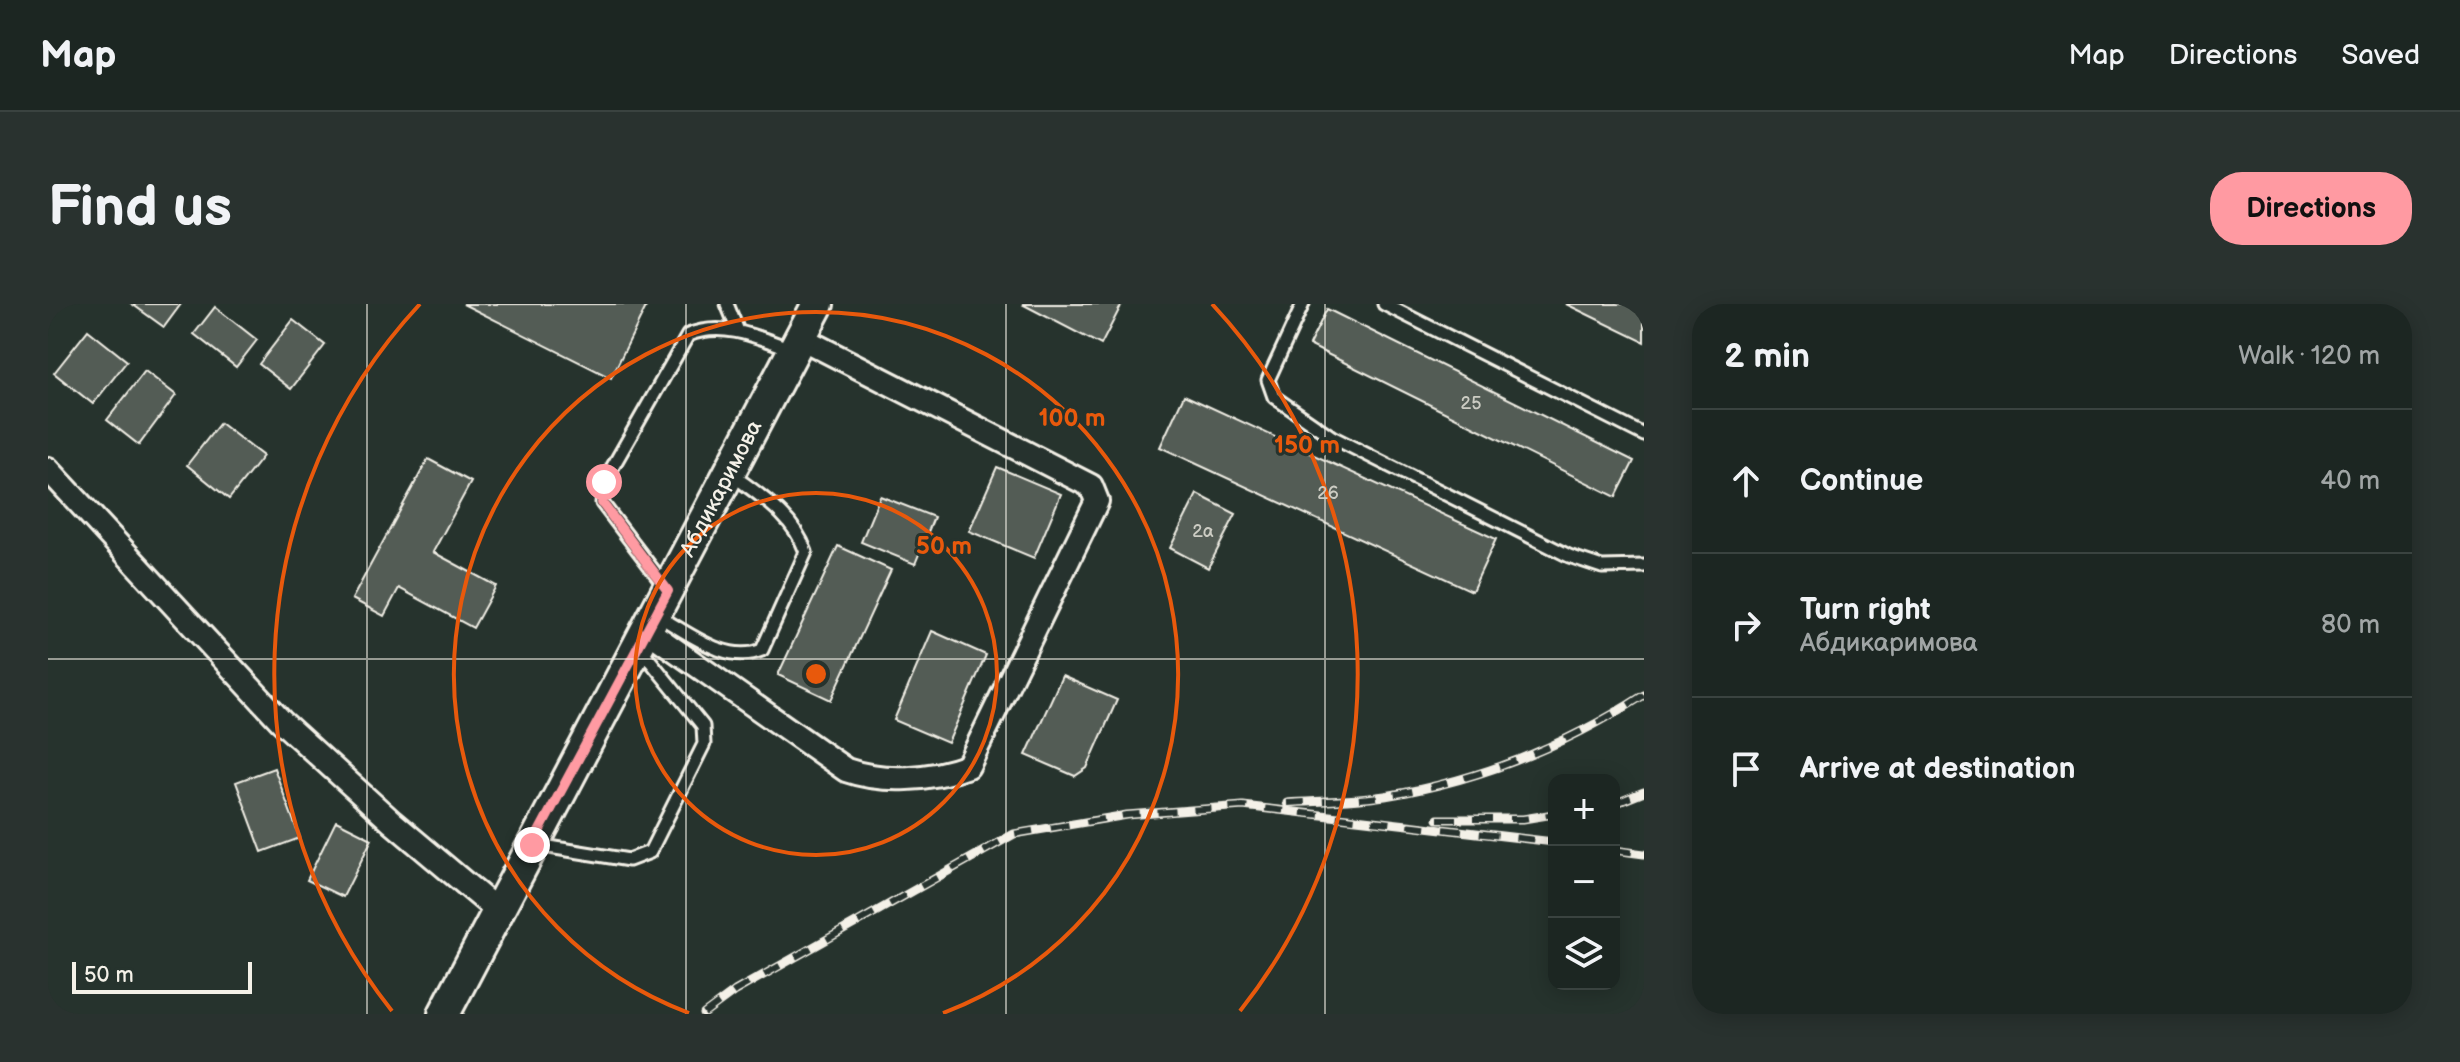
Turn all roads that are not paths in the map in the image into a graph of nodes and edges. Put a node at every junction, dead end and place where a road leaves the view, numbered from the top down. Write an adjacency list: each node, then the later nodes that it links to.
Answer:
1 (727, 304): 5 (lane)
2 (818, 304): 6 (main road, Абдикаримова)
3 (1303, 304): 10 (lane)
4 (1384, 304): 7 (lane)
5 (738, 331): 6 (lane); 11 (lane)
6 (797, 344): 9 (main road, Абдикаримова); 11 (street)
7 (1644, 435)
8 (48, 469): 13 (street)
9 (730, 473): 11 (main road, Абдикаримова); 11 (lane)
10 (1644, 566)
11 (653, 621): 12 (main road, Абдикаримова); 12 (lane)
12 (532, 845): 13 (main road, Абдикаримова)
13 (499, 912): 14 (main road, Абдикаримова)
14 (444, 1014)

